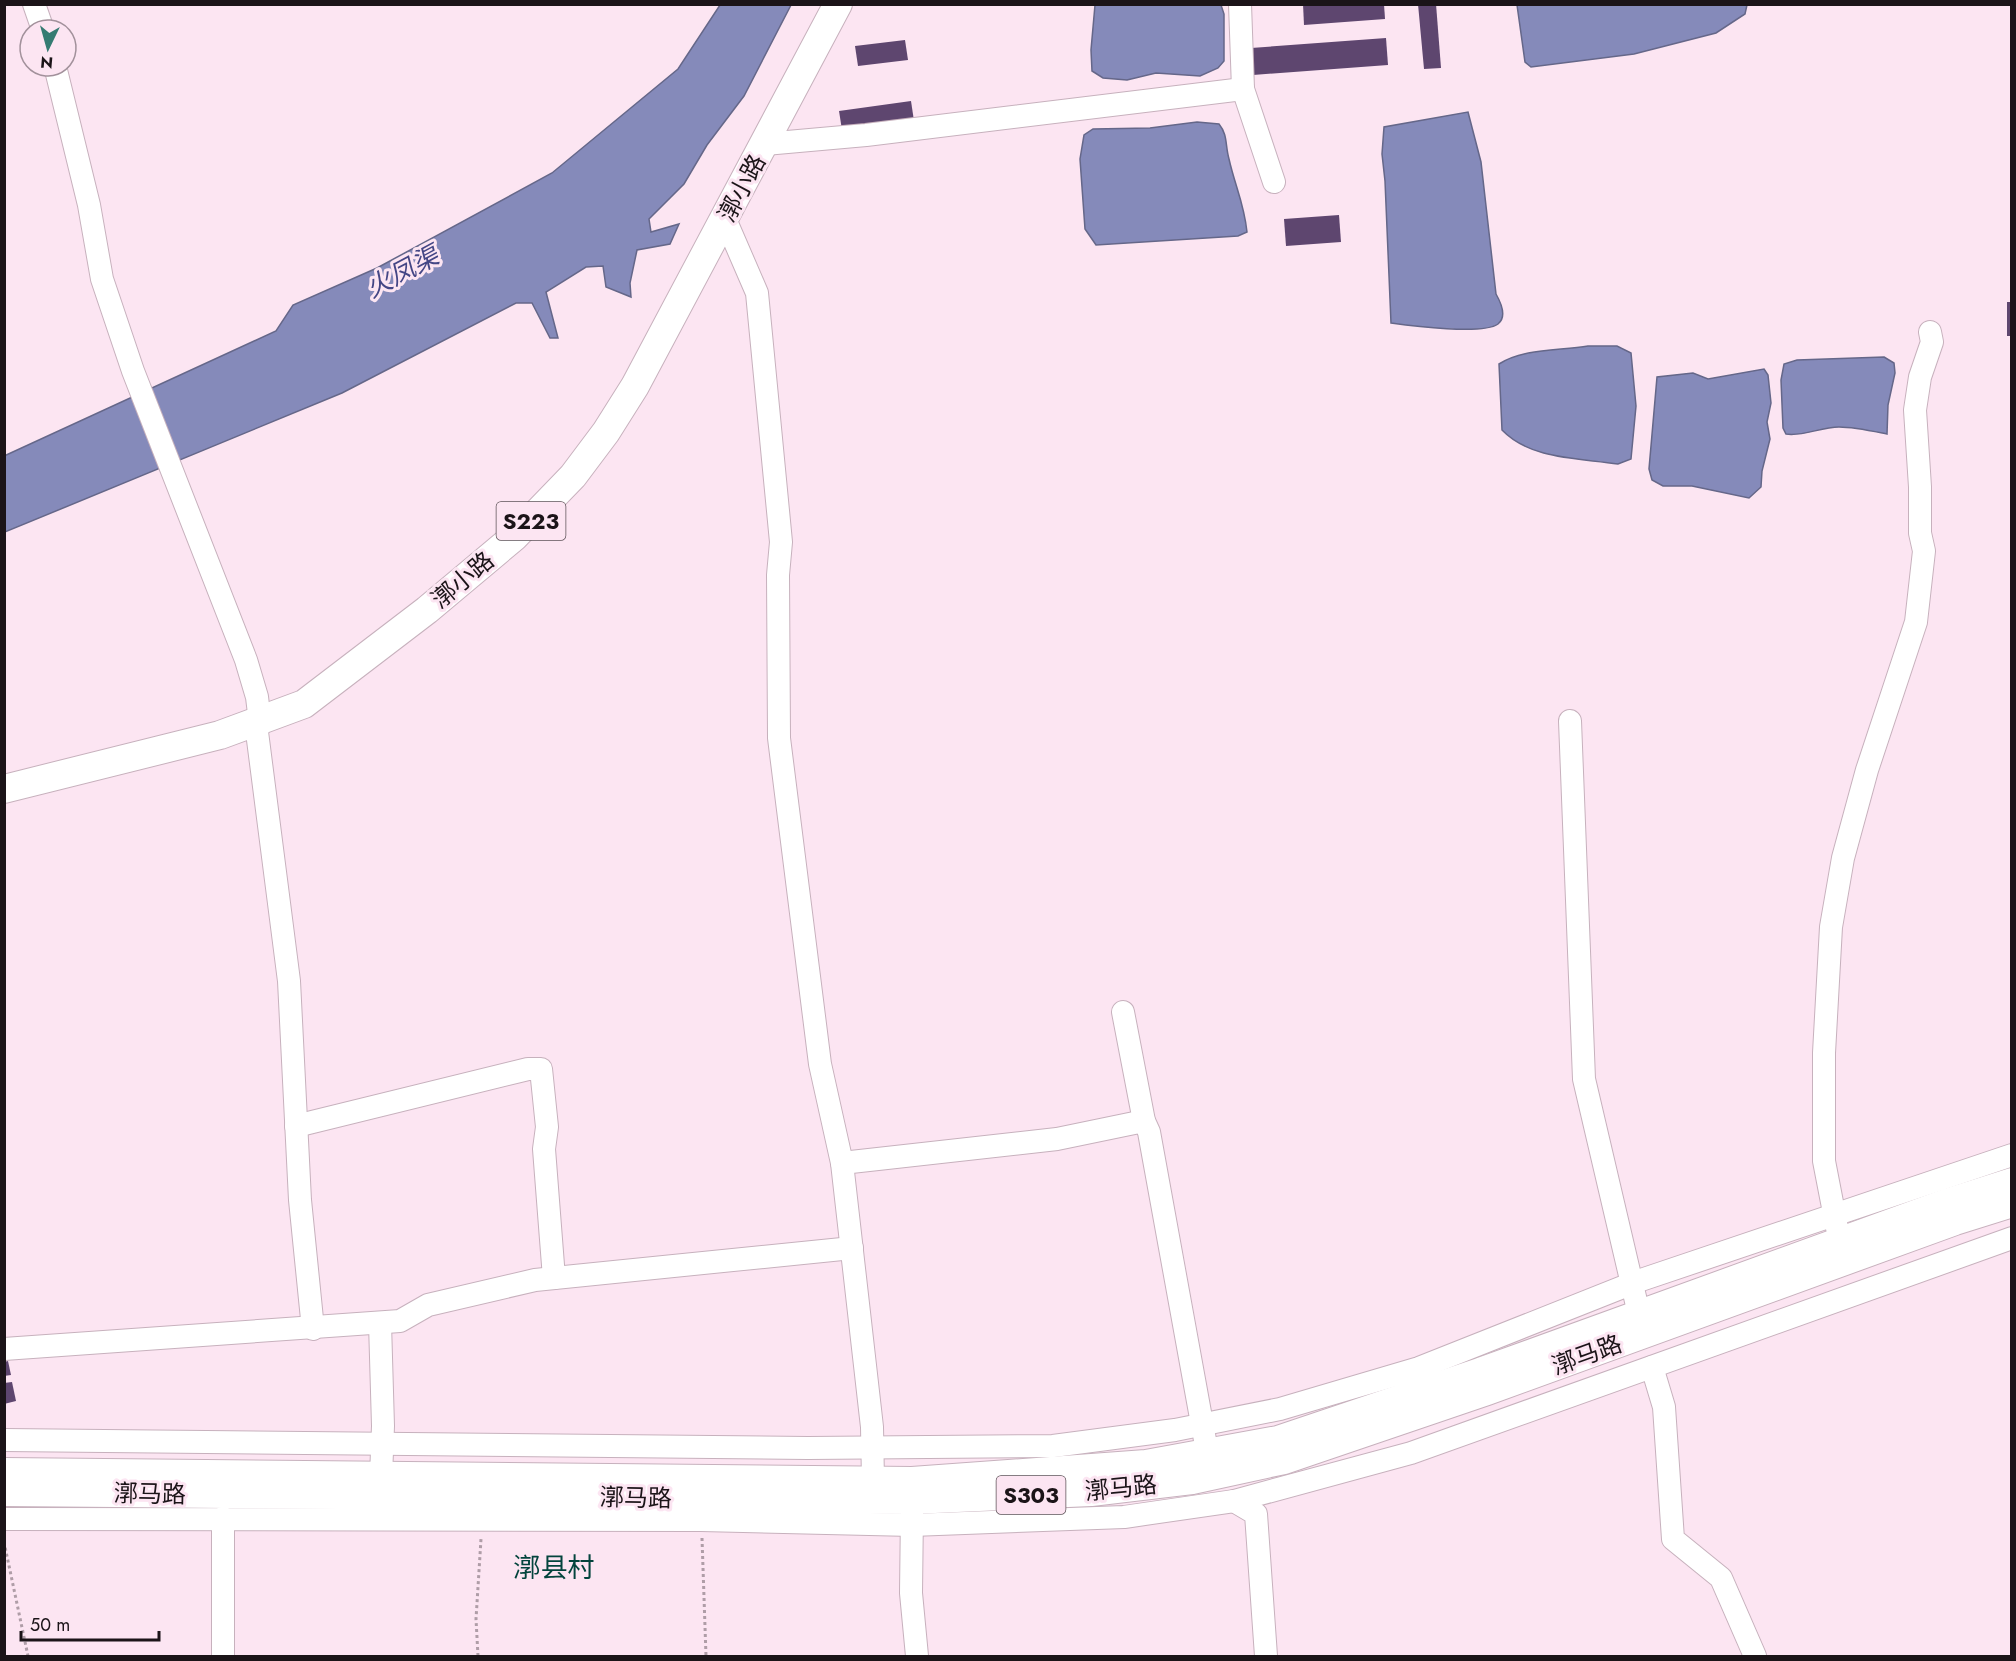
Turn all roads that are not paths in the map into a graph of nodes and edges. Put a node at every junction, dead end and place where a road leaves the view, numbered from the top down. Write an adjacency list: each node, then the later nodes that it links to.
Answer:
1 (838, 4): 5 (main road, 漷小路 / S223)
2 (1240, 4): 4 (street)
3 (58, 78): 10 (street)
4 (1243, 89): 5 (street); 6 (street)
5 (765, 144): 7 (main road, 漷小路 / S223)
6 (1274, 182)
7 (725, 219): 10 (main road, 漷小路 / S223); 16 (street)
8 (1930, 332): 19 (street)
9 (1570, 721): 23 (street)
10 (260, 722): 11 (main road, 漷小路 / S223); 14 (street)
11 (4, 789)
12 (1123, 1012): 13 (street)
13 (1144, 1121): 16 (street); 29 (street)
14 (296, 1126): 22 (street); 26 (street)
15 (2012, 1155): 19 (street)
16 (842, 1163): 21 (street)
17 (2012, 1182): 19 (main road, 漷马路 / S303)
18 (2012, 1203): 39 (main road, 漷马路 / S303)
19 (1837, 1228): 23 (street); 24 (main road, 漷马路 / S303)
20 (2012, 1238): 28 (street)
21 (852, 1248): 22 (street); 32 (street)
22 (554, 1278): 25 (street)
23 (1631, 1283): 24 (street); 29 (street)
24 (1639, 1314): 33 (main road, 漷马路 / S303)
25 (380, 1323): 26 (street); 31 (street)
26 (313, 1329): 27 (street)
27 (4, 1349)
28 (1652, 1367): 38 (street); 45 (street)
29 (1203, 1425): 32 (street); 33 (street)
30 (4, 1440): 31 (street)
31 (382, 1443): 32 (street); 35 (street)
32 (872, 1447): 36 (street)
33 (1208, 1454): 39 (main road, 漷马路 / S303)
34 (4, 1472): 35 (main road, 漷马路 / S303)
35 (381, 1476): 36 (main road, 漷马路 / S303)
36 (873, 1481): 39 (main road, 漷马路 / S303)
37 (4, 1492): 39 (main road, 漷马路 / S303)
38 (1234, 1501): 39 (street); 44 (street)
39 (912, 1502): 40 (street); 43 (street)
40 (223, 1518): 41 (street); 42 (street)
41 (4, 1519)
42 (223, 1656)
43 (917, 1656)
44 (1266, 1656)
45 (1755, 1656)

